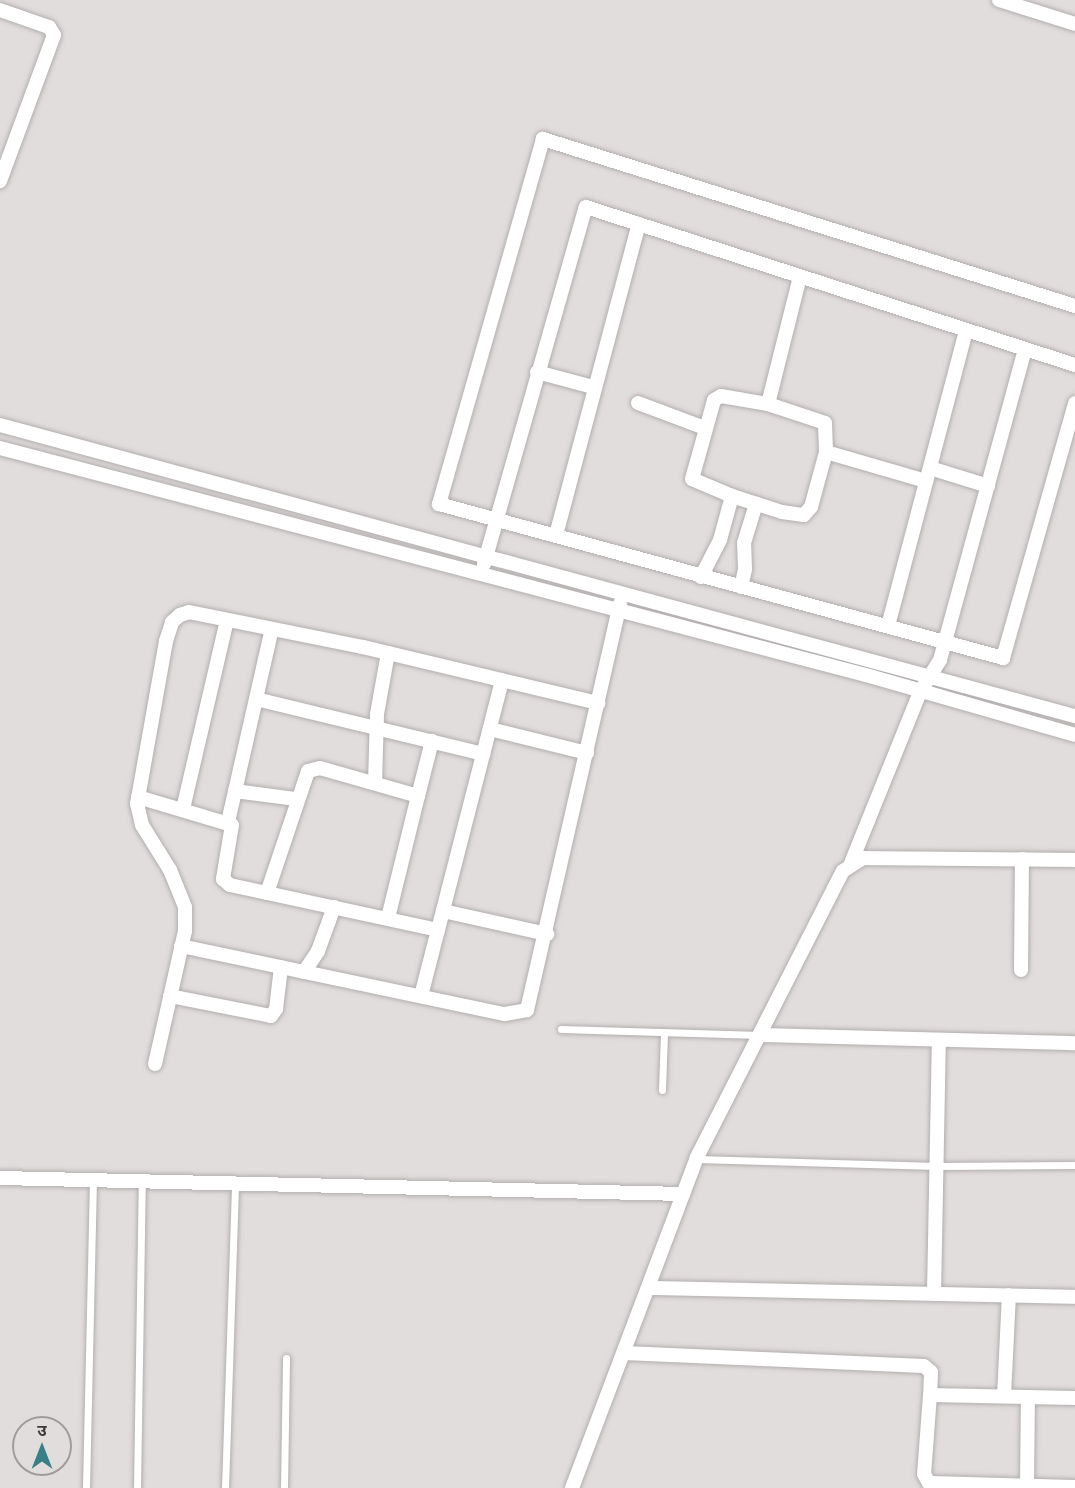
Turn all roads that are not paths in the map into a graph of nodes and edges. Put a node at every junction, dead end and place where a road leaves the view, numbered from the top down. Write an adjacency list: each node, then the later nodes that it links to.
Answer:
1 (999, 0): 3 (street)
2 (0, 10): 4 (street)
3 (1075, 24)
4 (0, 181)
5 (639, 224): 6 (street); 11 (street); 12 (street)
6 (800, 277): 8 (street); 15 (street)
7 (1075, 306): 24 (street)
8 (966, 331): 9 (street); 20 (street)
9 (1025, 349): 10 (street); 21 (street)
10 (1075, 365)
11 (537, 372): 12 (street); 24 (street)
12 (593, 387): 25 (street)
13 (638, 403): 17 (street)
14 (1075, 403): 35 (street)
15 (768, 404): 17 (street); 19 (street)
16 (0, 425): 26 (street)
17 (705, 428): 22 (street)
18 (0, 448): 27 (street)
19 (826, 452): 20 (street); 23 (street)
20 (928, 474): 21 (street); 33 (street)
21 (988, 486): 35 (street)
22 (732, 496): 23 (street); 28 (street)
23 (756, 504): 29 (street)
24 (496, 520): 25 (street); 26 (street)
25 (556, 535): 28 (street)
26 (486, 556): 27 (street); 30 (street)
27 (482, 574): 31 (street)
28 (701, 577): 29 (street)
29 (741, 587): 33 (street)
30 (623, 593): 31 (street); 37 (street)
31 (618, 610): 39 (street); 41 (street)
32 (227, 620): 34 (street); 52 (street); 54 (street)
33 (888, 626): 35 (street)
34 (272, 628): 36 (street); 40 (street)
35 (945, 642): 37 (street)
36 (388, 653): 38 (street); 43 (street)
37 (927, 677): 39 (street); 42 (street)
38 (502, 680): 41 (street); 44 (street)
39 (920, 692): 45 (street); 58 (street)
40 (256, 699): 43 (street); 50 (street)
41 (598, 703): 47 (street)
42 (1075, 716)
43 (377, 727): 46 (street); 49 (street)
44 (490, 729): 47 (street); 48 (street)
45 (1075, 735)
46 (432, 741): 48 (street); 51 (street)
47 (587, 753): 64 (street)
48 (483, 754): 61 (street)
49 (375, 783): 51 (street); 53 (street)
50 (235, 791): 53 (street); 55 (street)
51 (418, 796): 62 (street)
52 (138, 797): 54 (street); 65 (street)
53 (296, 799): 59 (street)
54 (183, 810): 55 (street)
55 (228, 822): 59 (street)
56 (1022, 859): 57 (street); 58 (street); 67 (street)
57 (1075, 860)
58 (851, 863): 73 (street)
59 (267, 893): 60 (street)
60 (334, 907): 62 (street); 68 (street)
61 (443, 911): 63 (street); 64 (street)
62 (388, 918): 63 (street)
63 (438, 930): 70 (street)
64 (547, 934): 70 (street)
65 (181, 946): 66 (street); 69 (street)
66 (281, 967): 68 (street); 69 (street)
67 (1021, 970)
68 (303, 972): 70 (street)
69 (170, 996): 76 (street)
70 (421, 996)
71 (561, 1029): 72 (lane)
72 (664, 1032): 73 (lane); 77 (lane)
73 (762, 1035): 74 (street); 78 (street)
74 (939, 1040): 75 (street); 80 (street)
75 (1075, 1043)
76 (155, 1064)
77 (662, 1090)
78 (696, 1159): 80 (lane); 85 (street)
79 (1075, 1165): 80 (lane)
80 (937, 1166): 87 (street)
81 (0, 1178): 82 (street)
82 (93, 1179): 84 (street); 98 (lane)
83 (235, 1181): 84 (street); 85 (street); 100 (lane)
84 (142, 1182): 99 (lane)
85 (683, 1194): 86 (street)
86 (649, 1288): 87 (street); 90 (street)
87 (934, 1294): 88 (street)
88 (1009, 1295): 89 (street); 93 (street)
89 (1075, 1296)
90 (624, 1353): 92 (street); 102 (street)
91 (286, 1358): 101 (lane)
92 (930, 1395): 93 (street); 96 (street)
93 (1004, 1396): 94 (street)
94 (1028, 1397): 95 (street); 96 (street)
95 (1075, 1398)
96 (1027, 1486): 97 (street)
97 (1075, 1487)
98 (87, 1488)
99 (137, 1488)
100 (225, 1488)
101 (284, 1488)
102 (572, 1488)

